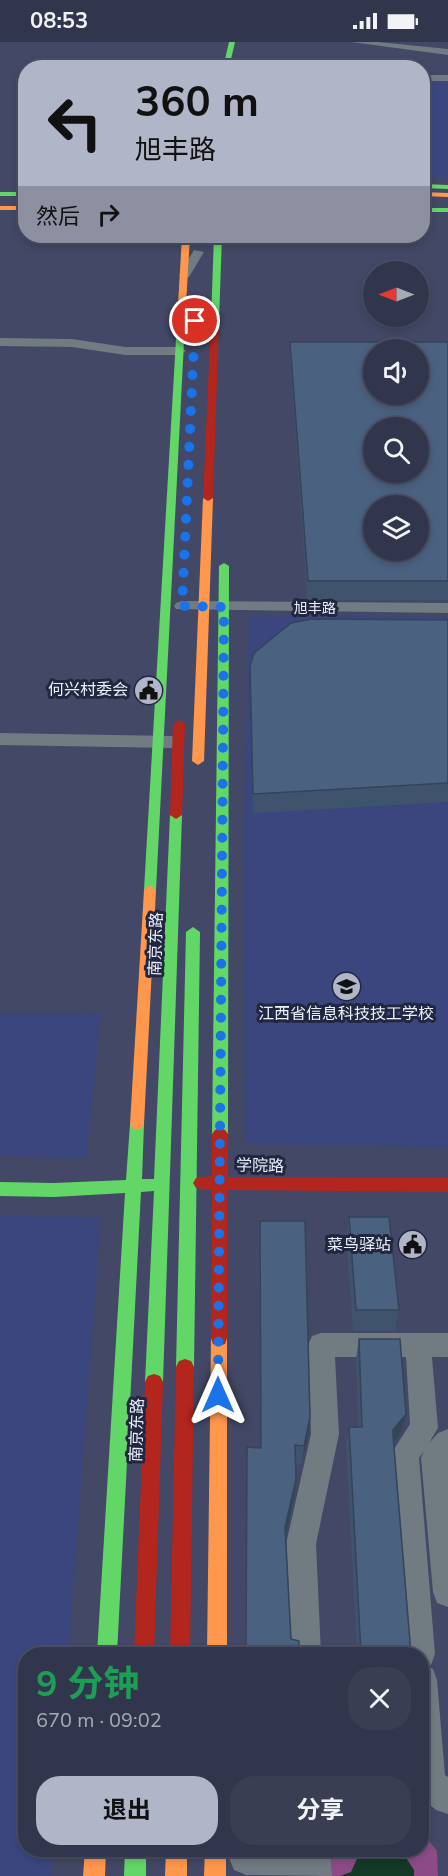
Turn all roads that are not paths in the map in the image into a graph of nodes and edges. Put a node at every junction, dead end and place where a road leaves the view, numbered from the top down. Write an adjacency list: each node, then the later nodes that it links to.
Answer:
1 (226, 42): 6 (main road)
2 (232, 42): 7 (main road)
3 (243, 42): 8 (main road)
4 (355, 42): 5 (street)
5 (448, 52)
6 (222, 60)
7 (228, 60)
8 (240, 60)
9 (430, 78): 10 (street)
10 (448, 78)
11 (0, 186): 12 (main road)
12 (18, 186)
13 (430, 186): 14 (main road)
14 (448, 187)
15 (0, 194): 16 (main road)
16 (18, 194)
17 (430, 194): 18 (main road)
18 (448, 195)
19 (0, 200): 20 (main road)
20 (18, 200)
21 (430, 201): 22 (main road)
22 (448, 201)
23 (0, 208): 24 (main road)
24 (18, 208)
25 (430, 210): 26 (main road)
26 (448, 210)
27 (194, 243): 32 (main road)
28 (197, 243): 31 (main road)
29 (218, 243): 38 (main road)
30 (225, 243): 35 (main road)
31 (198, 252): 32 (street); 34 (main road)
32 (185, 275): 34 (main road)
33 (0, 342): 34 (street)
34 (187, 353): 43 (main road)
35 (223, 479)
36 (224, 549): 39 (main road)
37 (182, 606): 38 (street, 旭丰路)
38 (203, 607): 39 (street, 旭丰路); 45 (main road)
39 (224, 607): 40 (street, 旭丰路); 47 (main road)
40 (448, 608)
41 (179, 709): 44 (main road, 南京东路)
42 (0, 740): 43 (street)
43 (158, 742): 44 (street); 51 (main road)
44 (178, 743): 49 (main road, 南京东路)
45 (197, 779)
46 (194, 920): 48 (main road)
47 (219, 1182): 48 (main road, 学院路); 50 (main road, 学院路); 61 (main road)
48 (189, 1183): 49 (main road, 学院路); 60 (main road)
49 (163, 1185): 51 (main road, 学院路); 59 (main road, 南京东路)
50 (448, 1185)
51 (133, 1186): 52 (main road, 学院路); 58 (main road)
52 (0, 1190)
53 (418, 1345): 54 (street); 62 (street); 63 (street)
54 (448, 1345): 55 (street)
55 (448, 1352)
56 (448, 1443): 57 (street)
57 (448, 1592)
58 (107, 1647)
59 (144, 1647)
60 (180, 1647)
61 (217, 1647)
62 (306, 1647)
63 (419, 1647)
64 (429, 1784): 65 (street)
65 (448, 1798)
66 (95, 1857): 72 (main road)
67 (136, 1857): 73 (main road)
68 (177, 1857): 74 (main road)
69 (228, 1857): 75 (main road)
70 (272, 1857): 71 (street)
71 (314, 1861)
72 (94, 1876)
73 (135, 1876)
74 (176, 1876)
75 (215, 1876)

